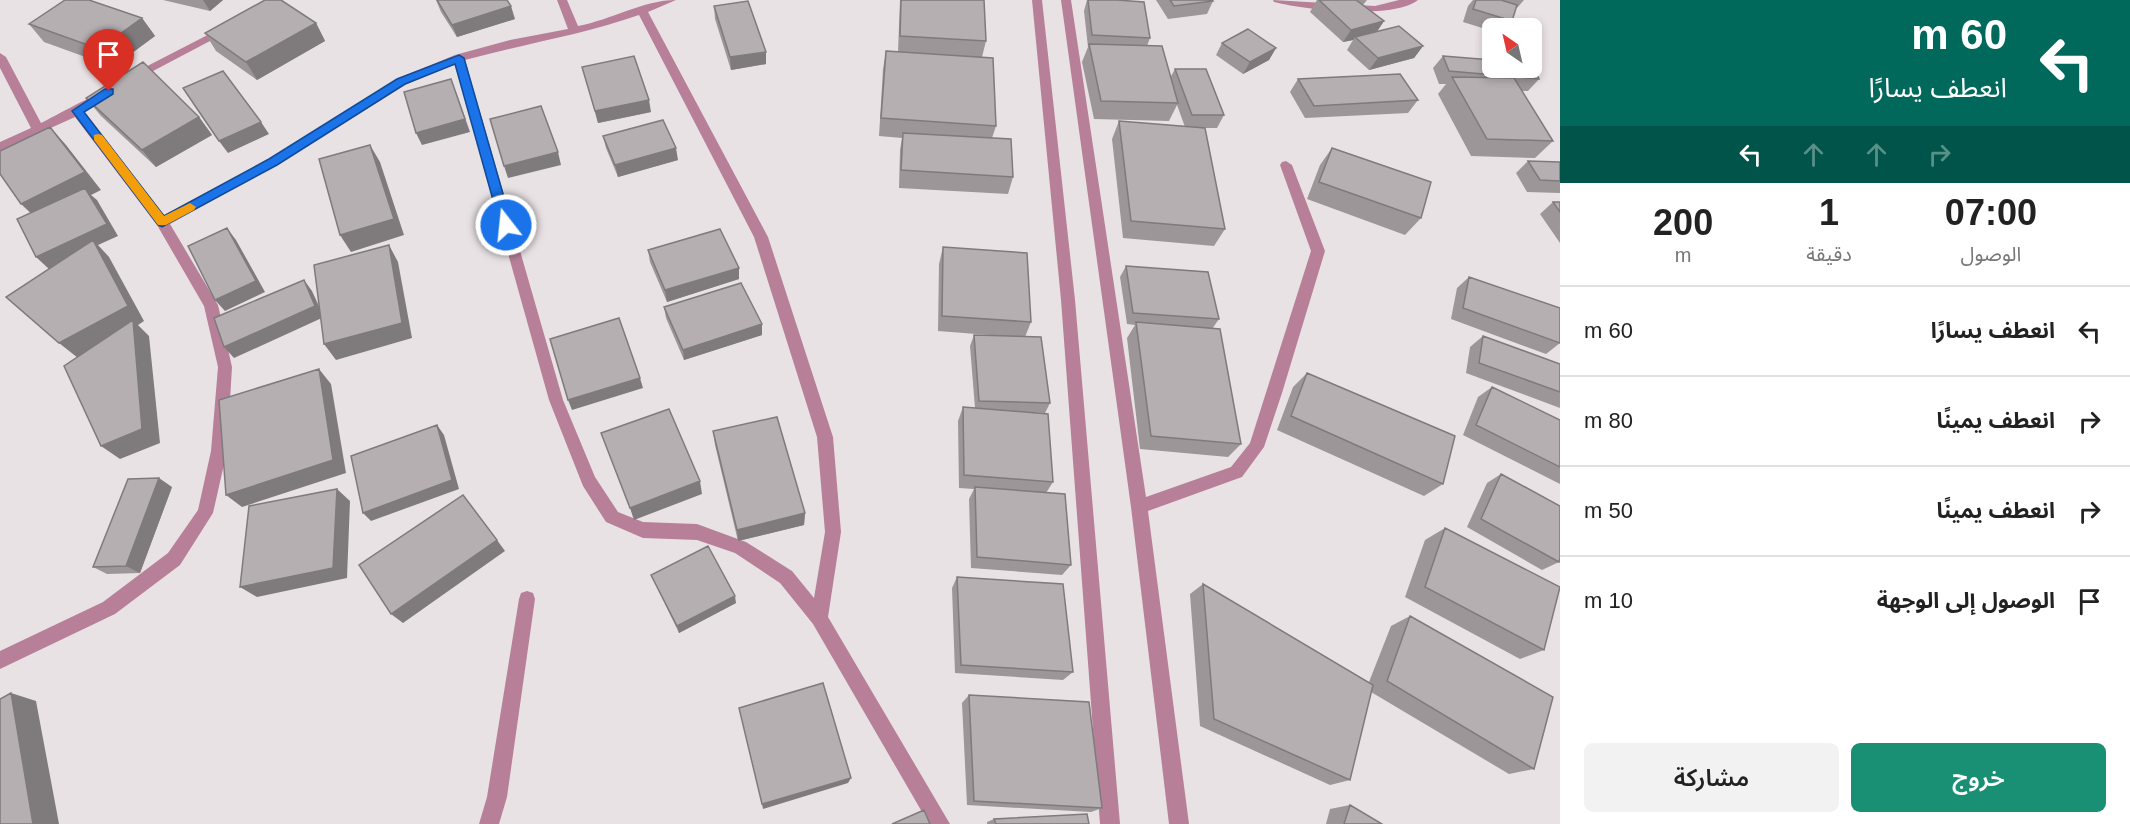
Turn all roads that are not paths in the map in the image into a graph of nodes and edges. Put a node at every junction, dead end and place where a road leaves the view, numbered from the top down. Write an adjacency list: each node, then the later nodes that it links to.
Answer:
1 (562, 0): 9 (street)
2 (670, 0): 7 (street)
3 (1037, 0): 23 (street)
4 (1066, 0): 17 (street)
5 (1278, 0): 6 (street)
6 (1413, 0)
7 (642, 11): 9 (street); 19 (street)
8 (234, 24): 12 (street)
9 (574, 30): 11 (street)
10 (0, 57): 13 (street)
11 (459, 58): 16 (street); 19 (street)
12 (77, 111): 13 (street); 16 (street)
13 (38, 129): 14 (street)
14 (0, 147)
15 (1286, 165): 17 (street)
16 (162, 222): 20 (street)
17 (1139, 507): 24 (street)
18 (527, 599): 21 (street)
19 (819, 618): 22 (street)
20 (0, 660)
21 (489, 824)
22 (940, 824)
23 (1110, 824)
24 (1179, 824)

